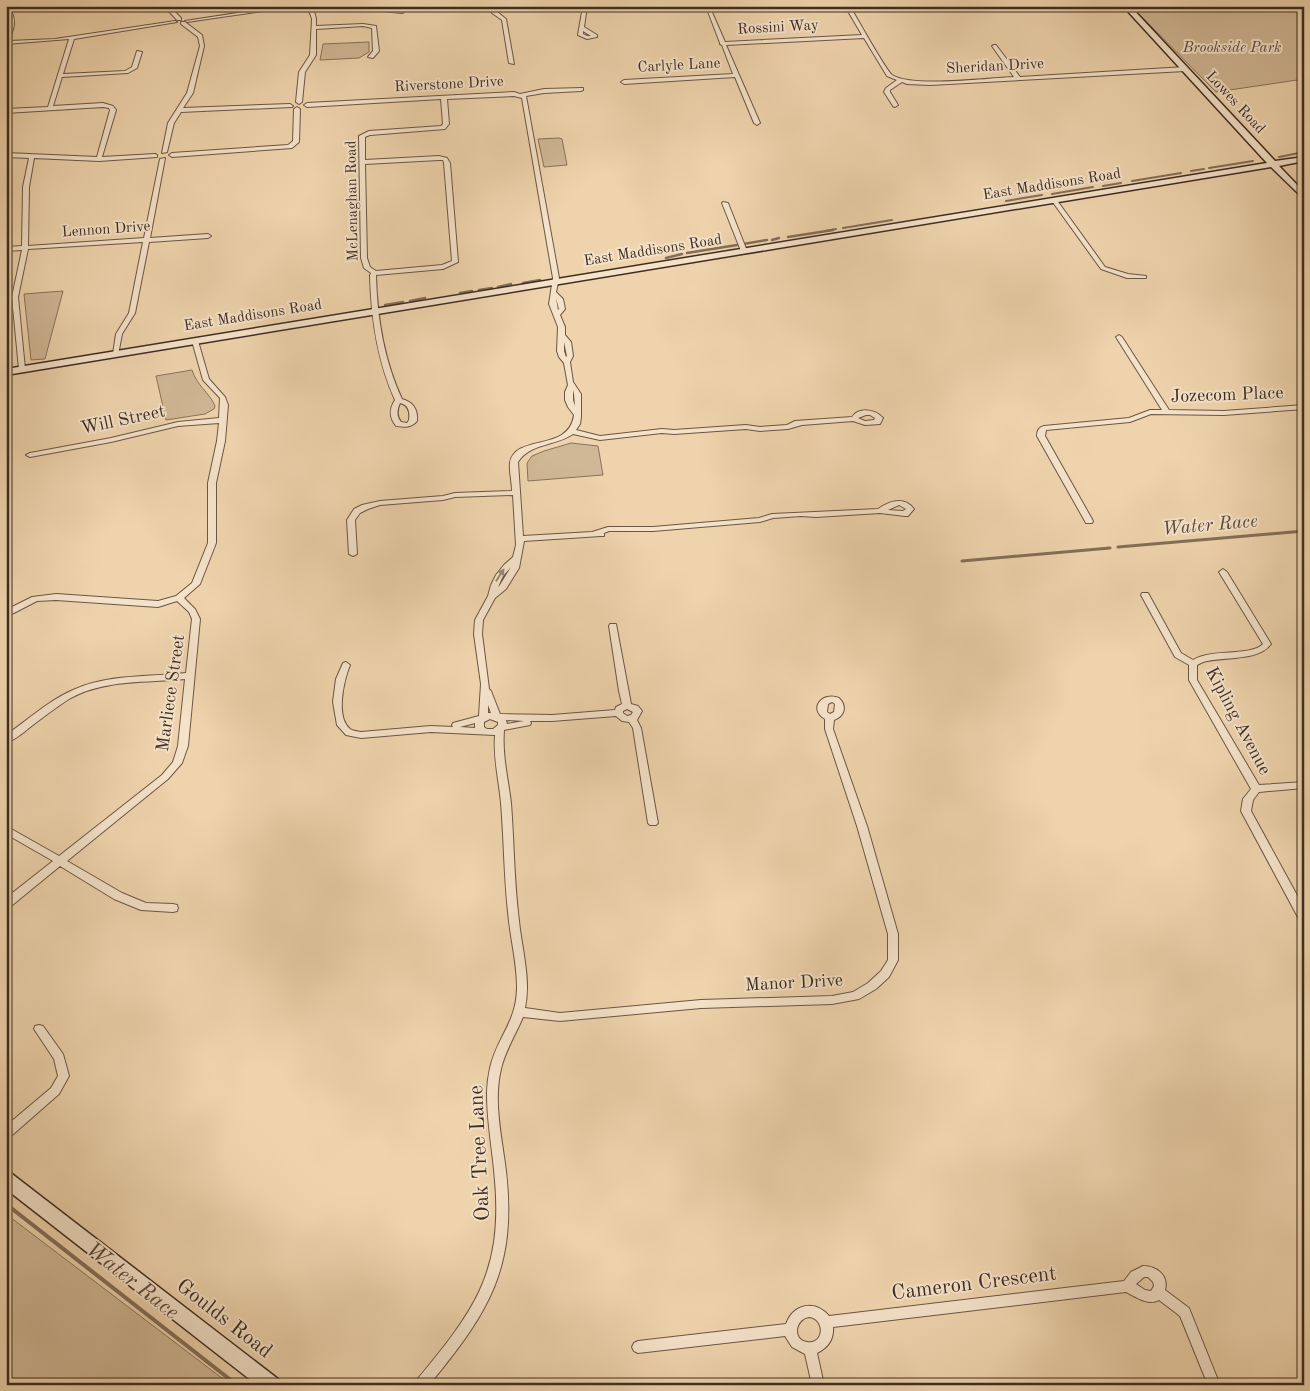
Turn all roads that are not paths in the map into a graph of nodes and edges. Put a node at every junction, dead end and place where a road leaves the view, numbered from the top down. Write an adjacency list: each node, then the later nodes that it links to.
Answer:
1 (166, 6): 14 (street)
2 (294, 6): 9 (street)
3 (302, 6): 15 (street)
4 (343, 6): 5 (street)
5 (379, 6): 13 (street)
6 (585, 6): 16 (street)
7 (847, 6): 17 (street)
8 (1126, 6): 25 (street, Lowes Road)
9 (251, 9): 14 (street)
10 (496, 9): 24 (street)
11 (709, 10): 20 (street)
12 (8, 12): 19 (street)
13 (402, 12)
14 (181, 21): 18 (street); 38 (street)
15 (314, 28): 23 (street); 35 (street)
16 (582, 28)
17 (865, 36): 20 (street, Rossini Way); 29 (street)
18 (72, 38): 19 (street); 27 (street)
19 (6, 42)
20 (722, 44): 26 (street)
21 (994, 46): 28 (street)
22 (139, 52): 27 (street)
23 (371, 57)
24 (512, 63)
25 (1185, 69): 28 (street, Sheridan Drive); 48 (street, Lowes Road)
26 (735, 75): 30 (street, Carlyle Lane); 39 (street)
27 (60, 76): 36 (street)
28 (1018, 78): 29 (street, Sheridan Drive)
29 (901, 80): 34 (street)
30 (624, 82)
31 (581, 89): 32 (street)
32 (522, 95): 33 (street, Riverstone Drive); 59 (street, Riverstone Drive)
33 (444, 98): 35 (street, Riverstone Drive); 47 (street, McLenaghan Road)
34 (895, 105)
35 (298, 106): 38 (street); 42 (street)
36 (50, 108): 37 (street); 45 (street)
37 (6, 110)
38 (180, 110): 41 (street)
39 (757, 123)
40 (6, 155): 43 (street)
41 (163, 155): 42 (street); 44 (street); 53 (street)
42 (172, 155)
43 (32, 156): 45 (street); 54 (street)
44 (155, 156): 45 (street)
45 (99, 159)
46 (1304, 159): 48 (street, East Maddisons Road)
47 (362, 162): 57 (street, McLenaghan Road); 57 (street)
48 (1274, 164): 49 (street, Lowes Road); 50 (street, East Maddisons Road)
49 (1304, 197)
50 (1054, 200): 56 (street, East Maddisons Road); 58 (street)
51 (725, 203): 56 (street)
52 (208, 236): 53 (street, Lennon Drive)
53 (147, 240): 54 (street, Lennon Drive); 65 (street)
54 (26, 247): 55 (street, Lennon Drive); 66 (street)
55 (6, 249)
56 (744, 251): 59 (street, East Maddisons Road)
57 (375, 273): 60 (street, McLenaghan Road)
58 (1144, 277)
59 (555, 282): 60 (street, East Maddisons Road); 61 (street)
60 (374, 312): 64 (street, East Maddisons Road); 68 (street, McLenaghan Road)
61 (558, 314): 62 (street)
62 (562, 336): 74 (street)
63 (1119, 337): 70 (street)
64 (196, 341): 65 (street, East Maddisons Road); 72 (street)
65 (116, 354): 66 (street, East Maddisons Road)
66 (22, 370): 67 (street, East Maddisons Road)
67 (6, 372)
68 (399, 400)
69 (1304, 407): 70 (street, Jozecom Place)
70 (1167, 413): 80 (street, Jozecom Place)
71 (854, 419): 73 (street)
72 (223, 420): 76 (street, Will Street); 85 (street)
73 (746, 427): 75 (street)
74 (570, 431): 75 (street); 77 (street)
75 (674, 432)
76 (30, 455)
77 (516, 493): 81 (street); 82 (street)
78 (880, 511): 79 (street)
79 (816, 516): 81 (street)
80 (1089, 521)
81 (521, 539): 91 (street)
82 (353, 554)
83 (1223, 572): 88 (street)
84 (1145, 596): 88 (street, Kipling Avenue)
85 (179, 598): 86 (street); 90 (street, Marliece Street)
86 (6, 614)
87 (613, 626): 92 (street)
88 (1193, 664): 105 (street, Kipling Avenue)
89 (346, 665): 100 (street)
90 (190, 676): 102 (street); 108 (street, Marliece Street)
91 (485, 684): 94 (street); 98 (street)
92 (627, 706): 93 (street); 97 (street)
93 (618, 713): 96 (street); 97 (street)
94 (498, 717): 96 (street); 98 (street); 99 (street, Oak Tree Lane)
95 (830, 717): 112 (street, Manor Drive)
96 (552, 718): 99 (street)
97 (632, 718): 106 (street)
98 (482, 719): 100 (street); 101 (street)
99 (500, 729): 101 (street); 103 (street, Oak Tree Lane)
100 (431, 730): 101 (street)
101 (483, 731): 103 (street, Oak Tree Lane)
102 (6, 740)
103 (498, 753): 112 (street, Oak Tree Lane)
104 (1304, 785): 105 (street)
105 (1256, 789): 111 (street)
106 (653, 823)
107 (6, 829): 108 (street)
108 (58, 862): 109 (street, Marliece Street); 110 (street)
109 (6, 904)
110 (173, 908)
111 (1304, 918)
112 (520, 1012): 123 (street, Oak Tree Lane)
113 (39, 1029): 114 (street)
114 (6, 1133)
115 (6, 1179): 122 (street, Goulds Road)
116 (1126, 1286): 117 (street); 117 (street); 118 (street, Cameron Crescent)
117 (1159, 1292): 125 (street)
118 (825, 1322): 119 (street); 121 (street)
119 (790, 1330): 120 (street); 121 (street)
120 (638, 1347)
121 (810, 1349): 124 (street)
122 (272, 1385)
123 (421, 1385)
124 (818, 1385)
125 (1214, 1385)

